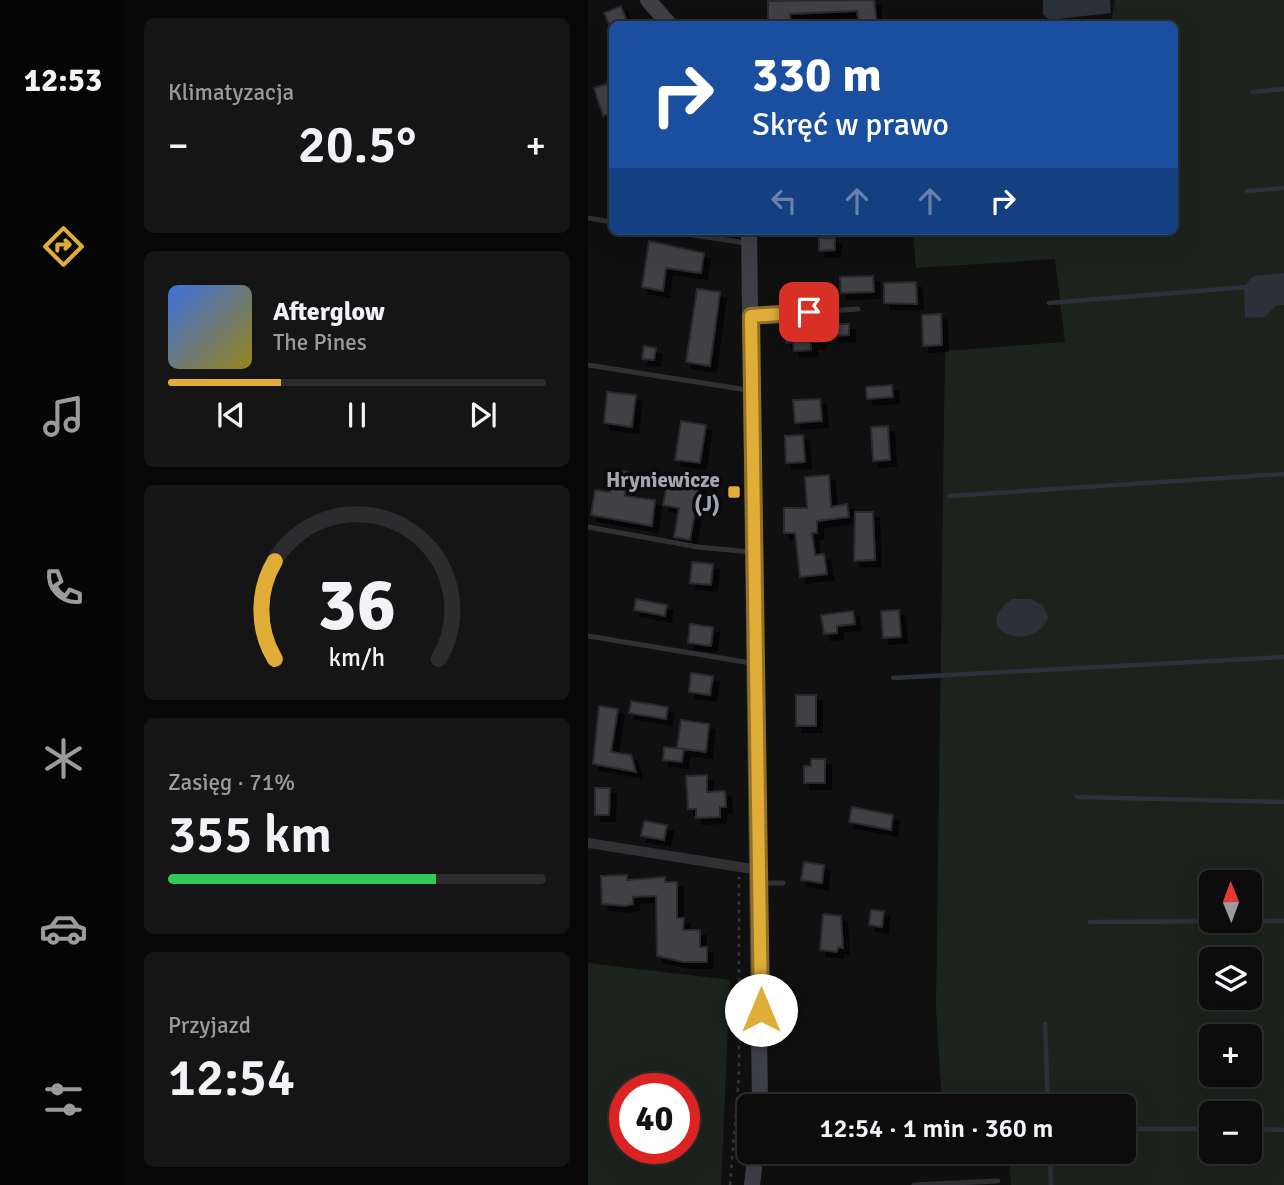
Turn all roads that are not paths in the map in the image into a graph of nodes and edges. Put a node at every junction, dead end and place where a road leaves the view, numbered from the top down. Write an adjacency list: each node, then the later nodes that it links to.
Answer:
1 (648, 0): 2 (street)
2 (666, 21)
3 (588, 218): 4 (lane)
4 (609, 222)
5 (722, 235): 6 (lane)
6 (749, 237): 8 (street)
7 (858, 309): 8 (lane)
8 (751, 316): 10 (street)
9 (588, 365): 10 (lane)
10 (753, 390): 12 (street)
11 (588, 527): 12 (lane)
12 (755, 552): 14 (street)
13 (588, 636): 14 (lane)
14 (755, 664): 16 (street)
15 (588, 842): 16 (street)
16 (759, 876): 17 (lane); 18 (street)
17 (783, 883)
18 (760, 1094)
19 (755, 1164): 21 (street)
20 (998, 1181): 22 (lane)
21 (752, 1185)
22 (914, 1185)

